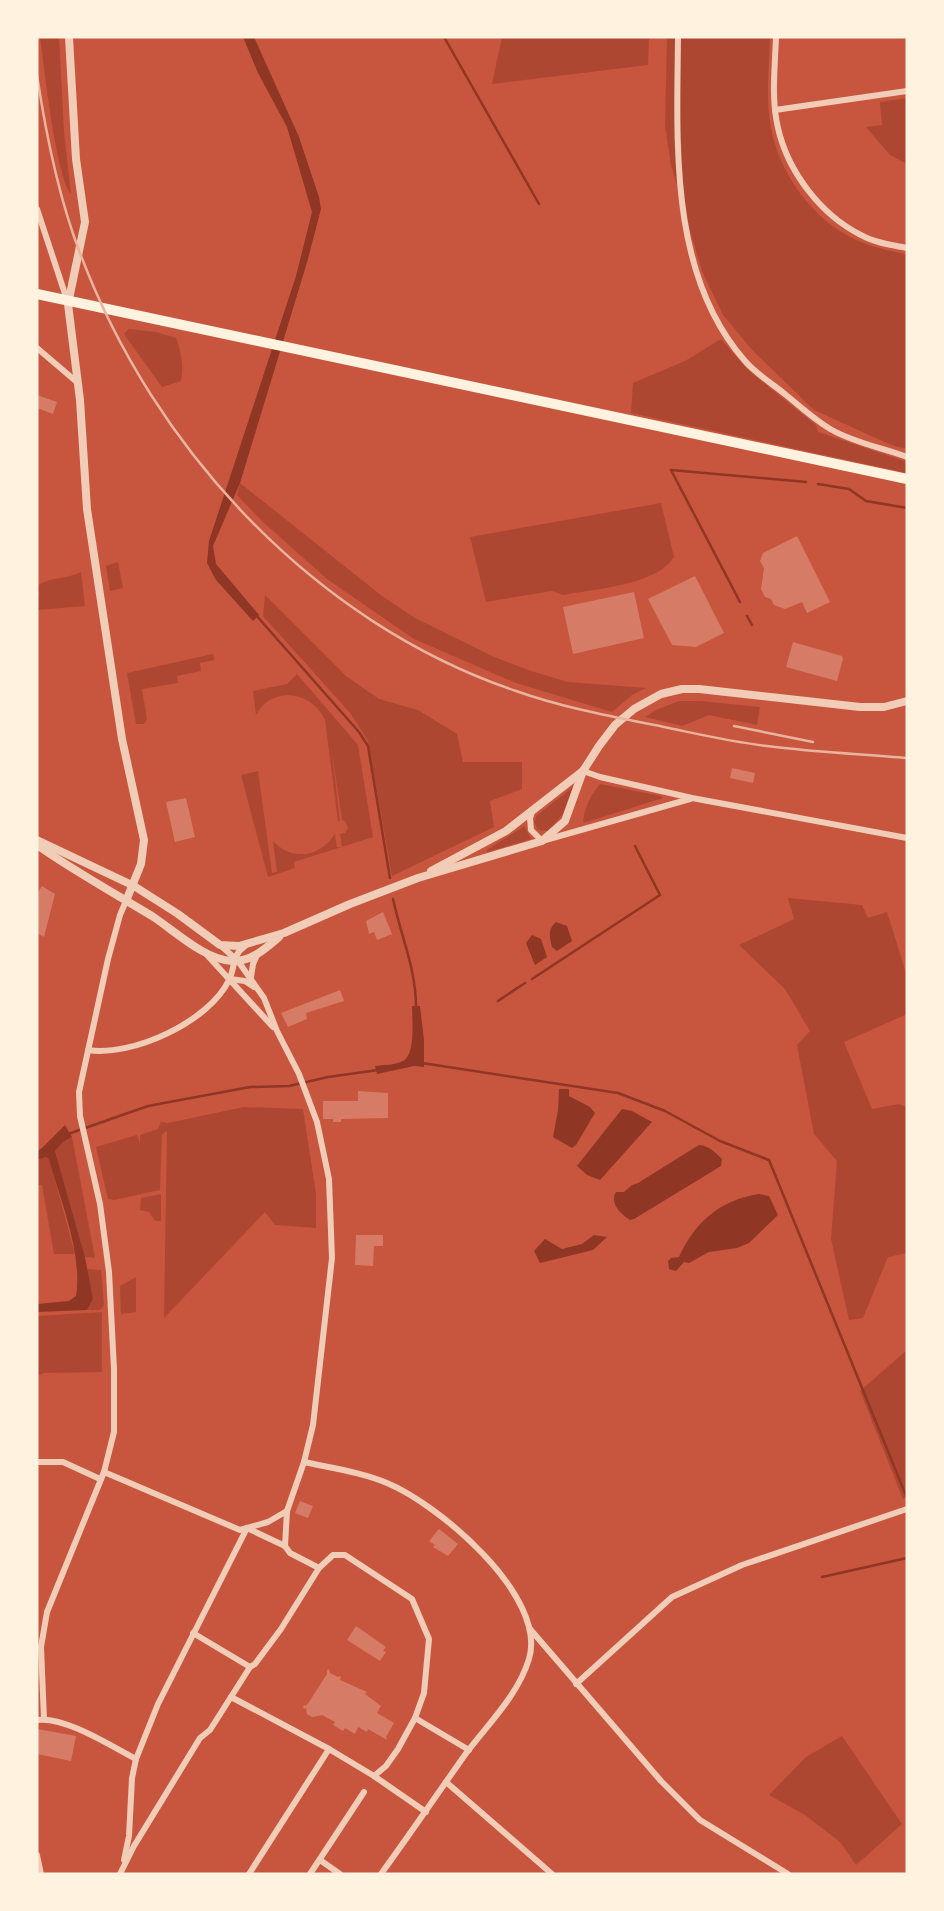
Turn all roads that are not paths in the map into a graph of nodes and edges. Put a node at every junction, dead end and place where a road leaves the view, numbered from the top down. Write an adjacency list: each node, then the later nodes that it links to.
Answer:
1 (69, 37): 9 (street)
2 (678, 37): 12 (street)
3 (776, 37): 5 (street)
4 (907, 91): 5 (street)
5 (775, 110): 7 (street)
6 (37, 209): 9 (street)
7 (907, 248)
8 (37, 294): 13 (main road)
9 (68, 304): 11 (street)
10 (37, 348): 11 (street)
11 (78, 383): 22 (street)
12 (907, 457)
13 (907, 479)
14 (907, 701): 15 (street)
15 (583, 771): 16 (street); 17 (street); 19 (street)
16 (692, 798): 18 (street); 19 (street)
17 (533, 812): 19 (street); 21 (street)
18 (907, 838)
19 (542, 841): 21 (street)
20 (37, 843): 22 (street); 23 (street)
21 (418, 878): 24 (street)
22 (134, 886): 23 (street); 25 (street)
23 (126, 901): 27 (street); 34 (street)
24 (284, 933): 26 (street); 28 (street)
25 (220, 945): 26 (street); 29 (street)
26 (244, 945): 29 (street)
27 (203, 951): 29 (street); 31 (street)
28 (257, 955): 29 (street); 30 (street)
29 (235, 960): 30 (street); 31 (street)
30 (251, 977): 32 (street)
31 (230, 979): 32 (street); 33 (street); 34 (street)
32 (259, 990): 33 (street)
33 (277, 1031): 36 (street)
34 (88, 1050): 37 (street)
35 (37, 1462): 38 (street)
36 (304, 1462): 40 (street); 45 (street)
37 (104, 1472): 38 (street); 41 (street)
38 (100, 1479): 44 (street)
39 (907, 1509): 48 (street)
40 (286, 1511): 41 (street); 42 (street)
41 (247, 1528): 42 (street); 46 (street)
42 (285, 1546): 43 (street)
43 (319, 1568): 47 (street); 50 (street)
44 (40, 1628): 51 (street)
45 (530, 1629): 48 (street); 53 (street)
46 (192, 1633): 47 (street); 54 (street)
47 (250, 1667): 49 (street)
48 (576, 1684): 68 (street)
49 (231, 1697): 52 (street); 62 (street)
50 (415, 1718): 53 (street); 55 (street)
51 (40, 1720): 54 (street)
52 (329, 1749): 55 (street); 63 (street)
53 (469, 1750): 56 (street)
54 (136, 1759): 62 (street)
55 (374, 1776): 58 (street)
56 (446, 1782): 58 (street); 67 (street)
57 (364, 1792): 60 (street)
58 (426, 1812): 66 (street)
59 (37, 1855): 61 (street)
60 (320, 1860): 64 (street); 65 (street)
61 (41, 1874)
62 (119, 1874)
63 (249, 1874)
64 (310, 1874)
65 (340, 1874)
66 (381, 1874)
67 (552, 1874)
68 (788, 1874)

